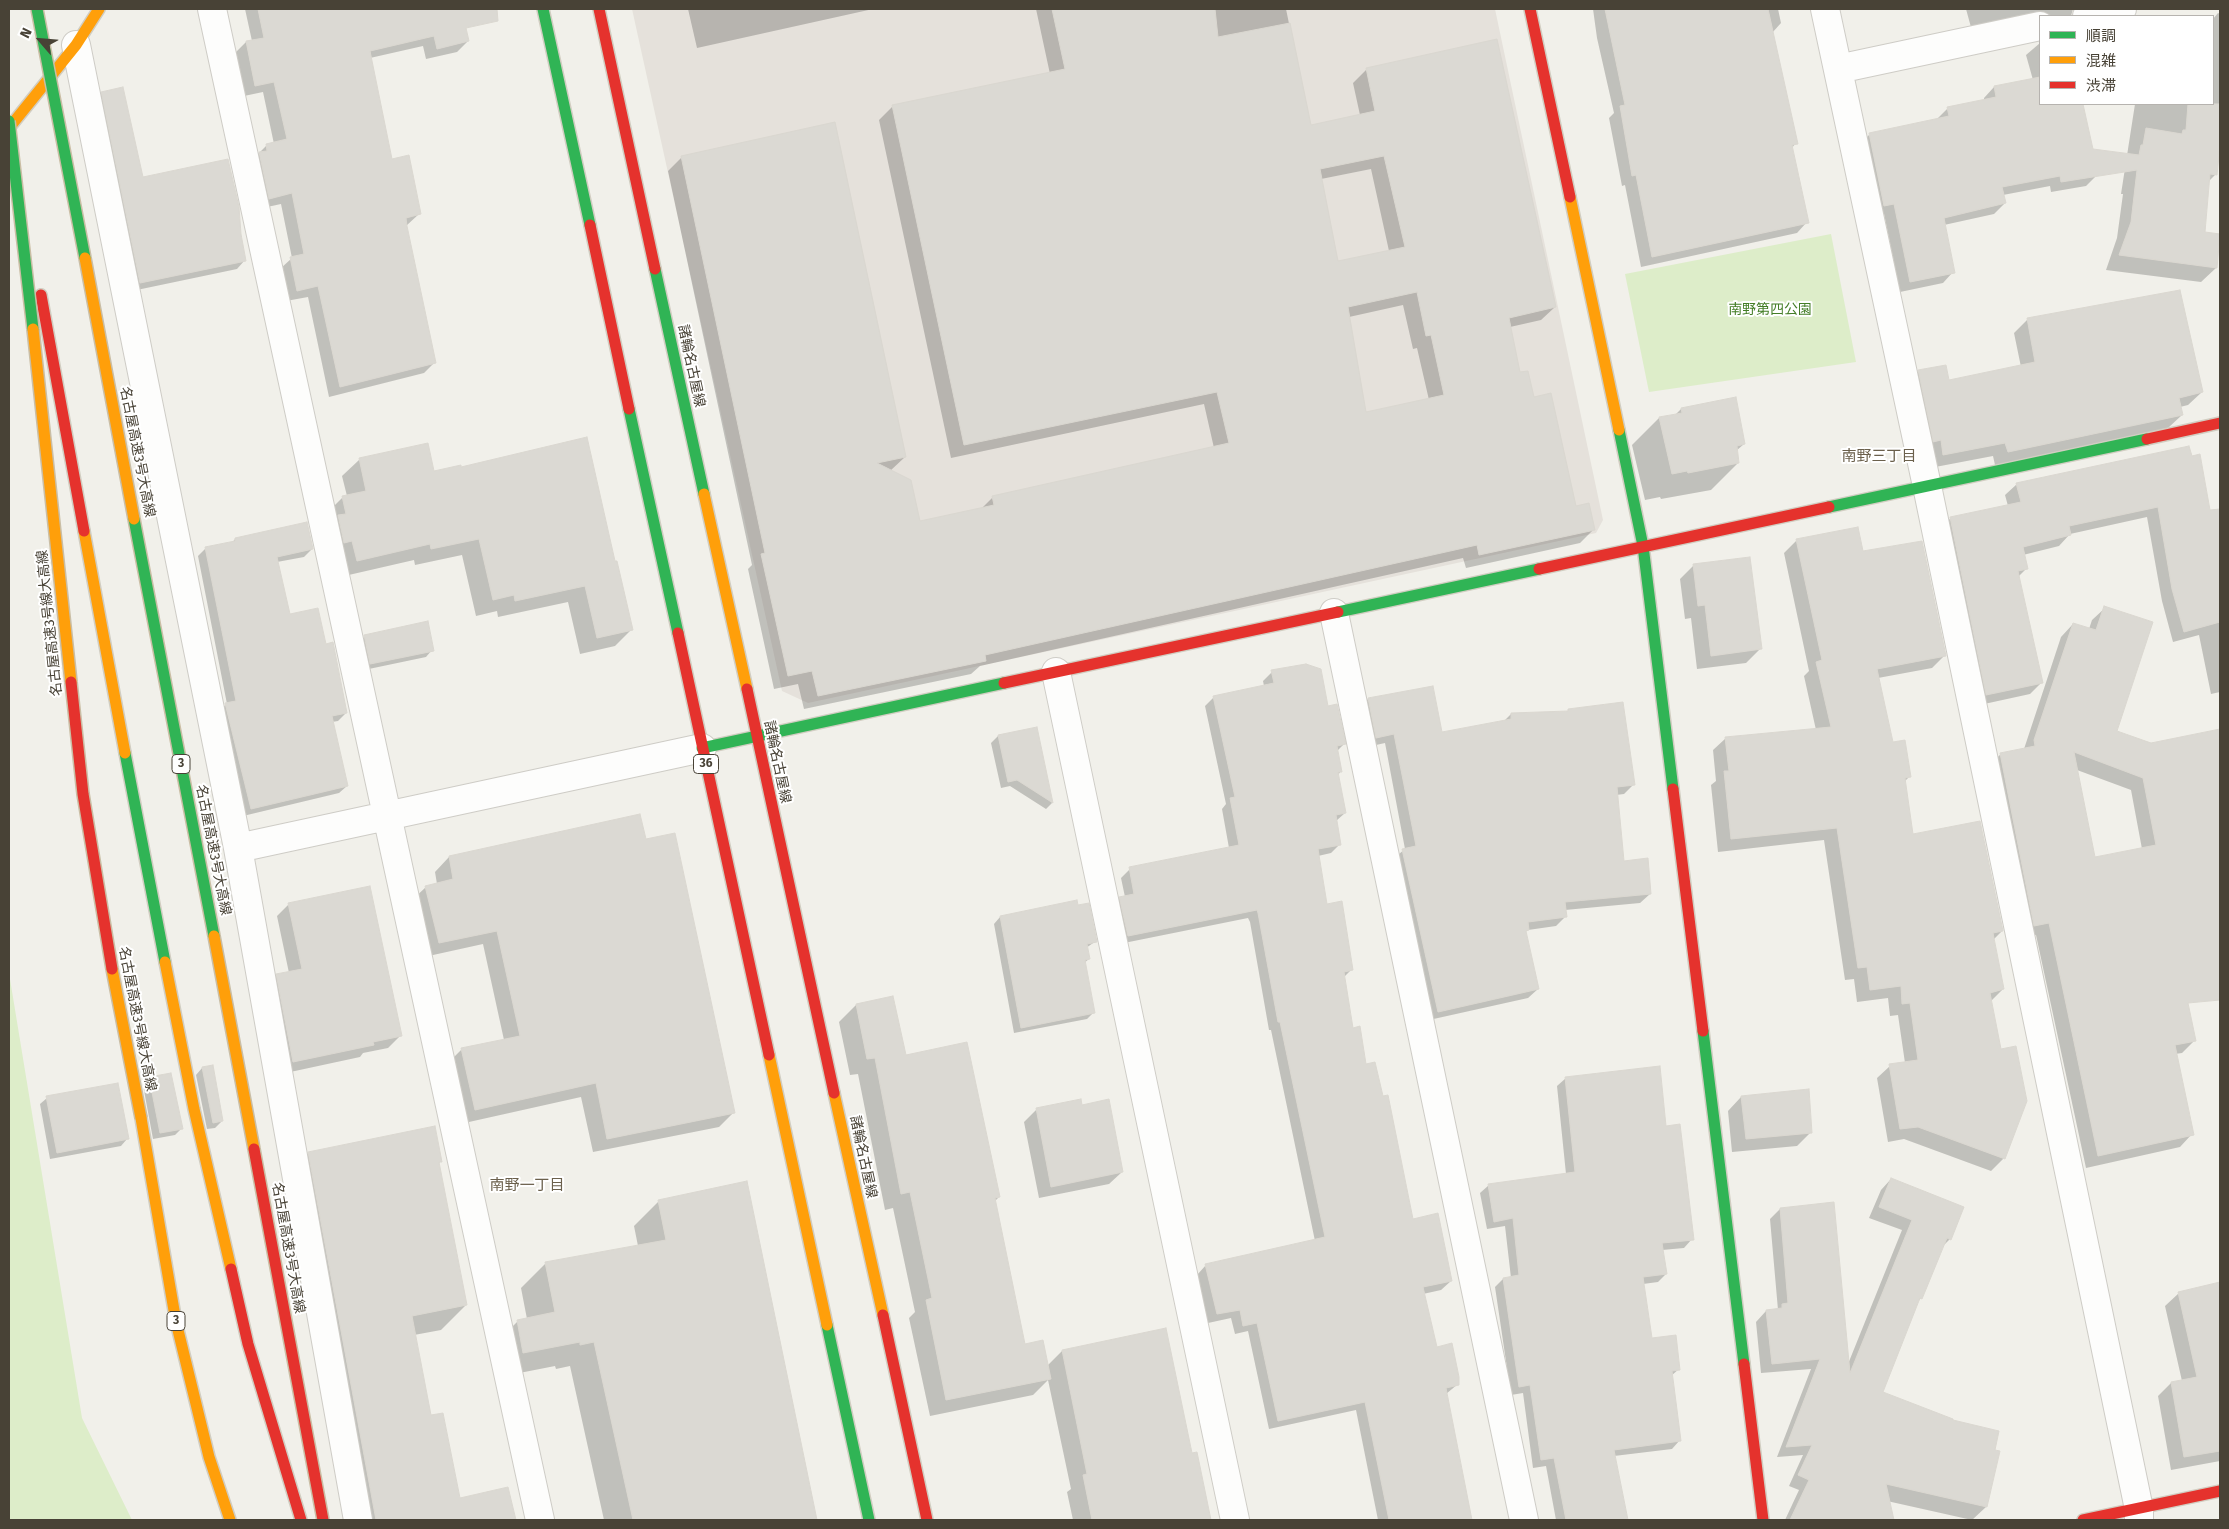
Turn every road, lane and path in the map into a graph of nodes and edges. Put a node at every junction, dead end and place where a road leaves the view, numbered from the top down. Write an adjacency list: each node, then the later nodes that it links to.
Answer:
1 (37, 9): 29 (main road, 名古屋高速3号大高線 / 3, bridge)
2 (99, 9): 11 (main road)
3 (212, 9): 23 (street)
4 (543, 9): 22 (main road, 36)
5 (600, 9): 21 (main road, 諸輪名古屋線)
6 (1530, 9): 18 (main road)
7 (1825, 9): 12 (street)
8 (2122, 9): 9 (street)
9 (2092, 15)
10 (2039, 26): 12 (street)
11 (76, 45): 14 (main road); 24 (street)
12 (1838, 69): 17 (street)
13 (9, 121): 15 (main road, 名古屋高速3号線大高線 / 3, bridge)
14 (9, 128)
15 (14, 152): 27 (main road, 名古屋高速3号線大高線 / 3, bridge); 28 (main road, bridge)
16 (2220, 423): 17 (main road)
17 (1927, 486): 18 (main road); 26 (street)
18 (1643, 546): 19 (main road); 36 (main road)
19 (1334, 612): 20 (main road); 35 (street)
20 (1056, 672): 21 (main road); 34 (street)
21 (756, 736): 22 (main road); 33 (main road, 諸輪名古屋線)
22 (702, 748): 23 (street); 32 (main road, 36)
23 (388, 816): 24 (street); 31 (street)
24 (238, 848): 30 (street)
25 (2220, 1490): 26 (main road)
26 (2139, 1515): 37 (main road)
27 (230, 1520)
28 (302, 1520)
29 (323, 1520)
30 (358, 1520)
31 (540, 1520)
32 (869, 1520)
33 (927, 1520)
34 (1235, 1520)
35 (1524, 1520)
36 (1764, 1520)
37 (2082, 1520)

